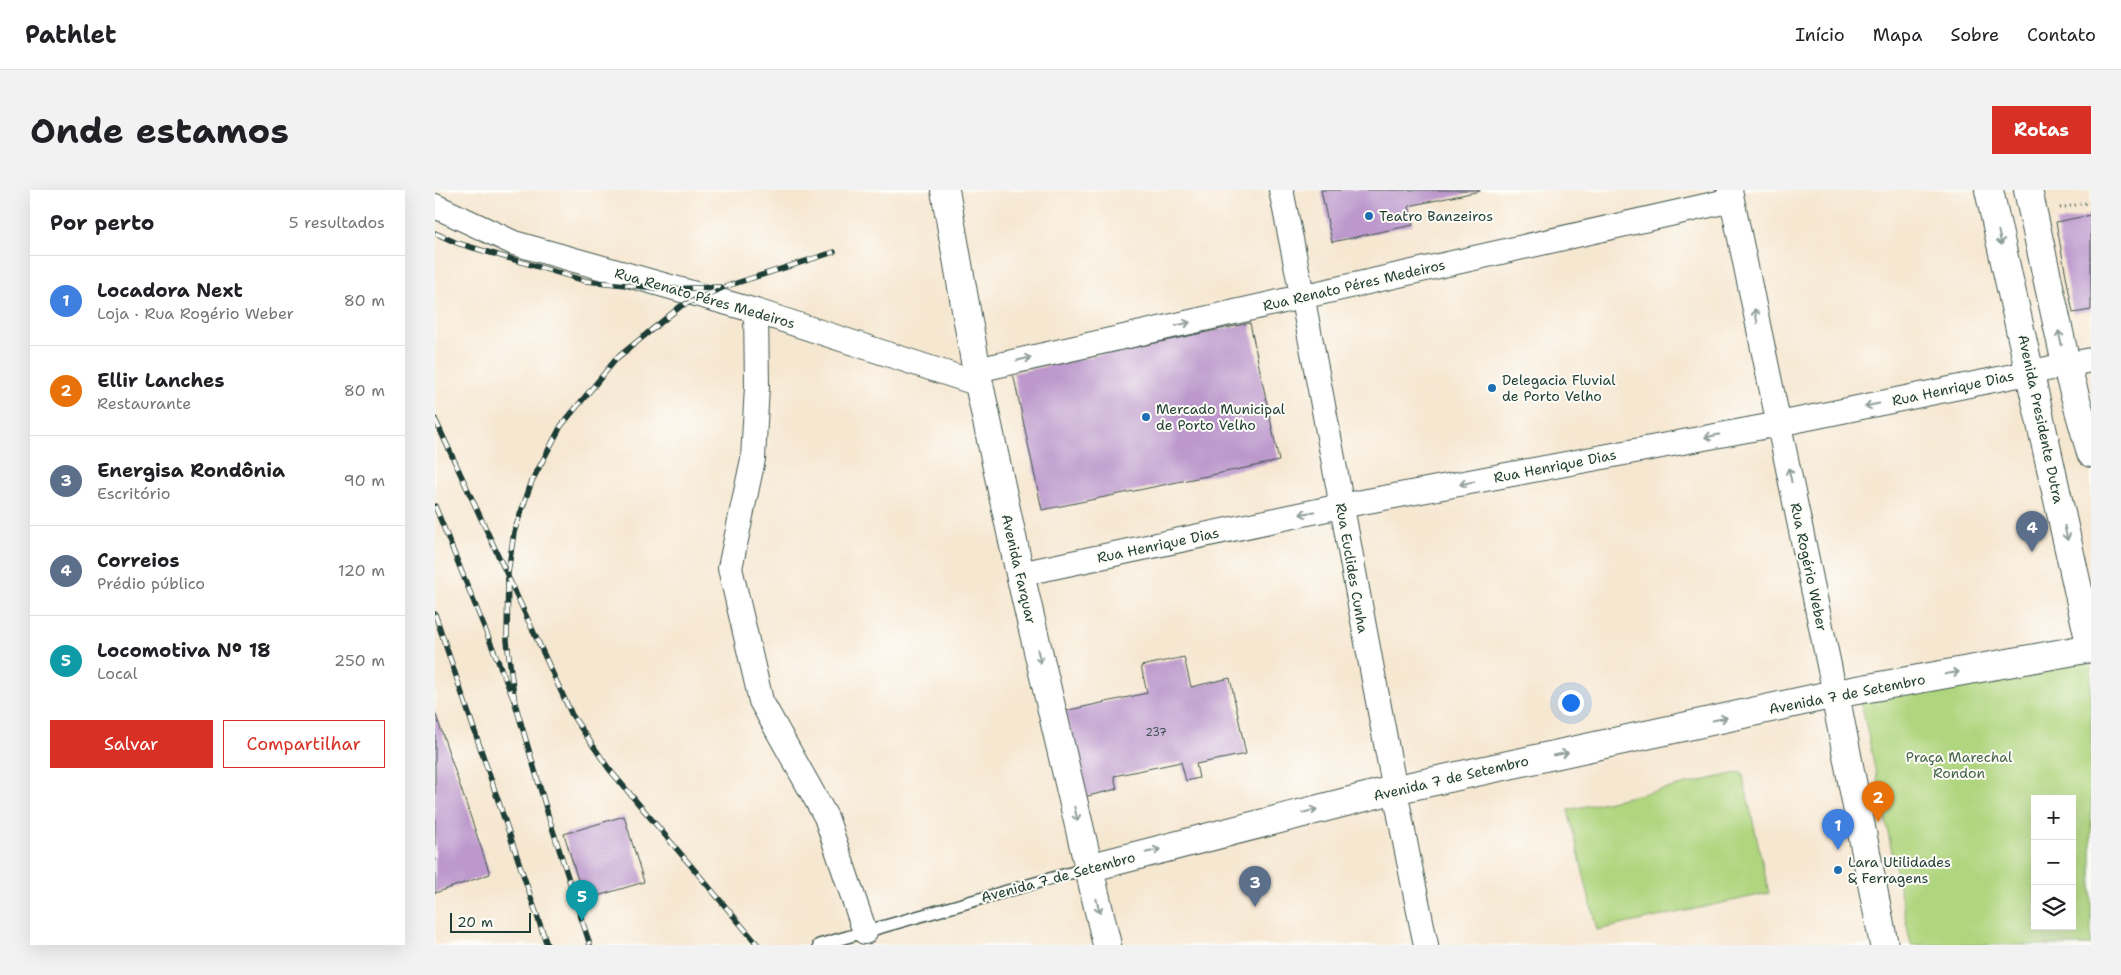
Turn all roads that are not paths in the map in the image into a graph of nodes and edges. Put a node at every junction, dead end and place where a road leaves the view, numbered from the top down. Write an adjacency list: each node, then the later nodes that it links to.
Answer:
1 (945, 190): 11 (street, Avenida Farquar)
2 (1281, 190): 7 (street, Rua Euclides Cunha)
3 (1989, 190): 10 (street, Avenida Presidente Dutra, one-way to 10)
4 (2028, 190): 9 (street, one-way to 4)
5 (1731, 195): 7 (street, Rua Renato Péres Medeiros); 12 (street, Rua Rogério Weber, one-way to 5)
6 (435, 206): 8 (street, Rua Renato Péres Medeiros)
7 (1303, 297): 11 (street, Rua Renato Péres Medeiros, one-way to 7); 14 (street, Rua Euclides Cunha)
8 (755, 311): 11 (street, Rua Renato Péres Medeiros); 20 (street)
9 (2079, 362): 10 (street, Rua Henrique Dias); 13 (street)
10 (2031, 371): 12 (street, Rua Henrique Dias, one-way to 12); 16 (street, Avenida Presidente Dutra, one-way to 16)
11 (978, 377): 15 (street, Avenida Farquar)
12 (1779, 424): 14 (street, Rua Henrique Dias, one-way to 14); 17 (street, Rua Rogério Weber, one-way to 12)
13 (2091, 453)
14 (1341, 506): 15 (street, Rua Henrique Dias, one-way to 15); 18 (street, Rua Euclides Cunha)
15 (1020, 574): 19 (street, Avenida Farquar, one-way to 19)
16 (2091, 648): 17 (street, Avenida 7 de Setembro, one-way to 16)
17 (1835, 694): 18 (street, Avenida 7 de Setembro, one-way to 17); 24 (street, Rua Rogério Weber)
18 (1393, 790): 19 (street, Avenida 7 de Setembro, one-way to 18); 23 (street, Rua Euclides Cunha)
19 (1088, 868): 20 (lane, Avenida 7 de Setembro); 22 (street, Avenida Farquar, one-way to 22)
20 (865, 932): 21 (lane, Avenida 7 de Setembro)
21 (819, 945)
22 (1107, 945)
23 (1425, 945)
24 (1885, 945)

